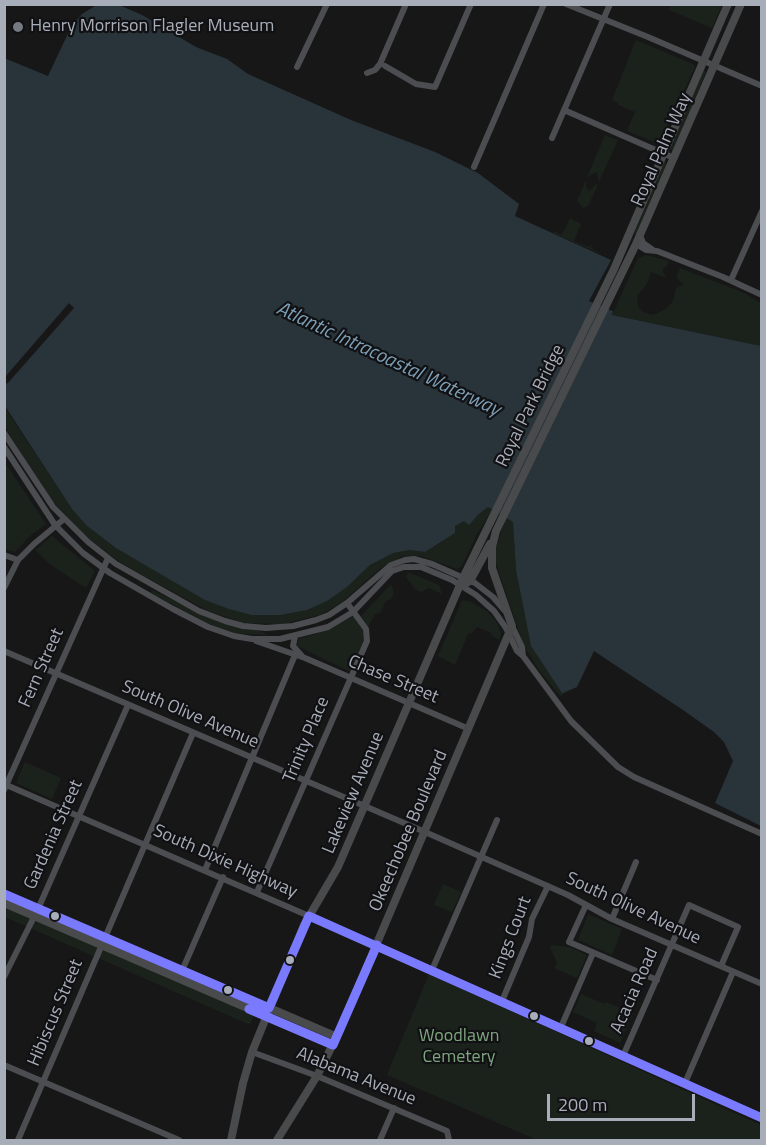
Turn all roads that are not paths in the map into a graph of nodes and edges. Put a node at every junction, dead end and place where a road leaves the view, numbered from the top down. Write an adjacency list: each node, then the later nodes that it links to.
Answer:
1 (327, 4): 13 (street)
2 (406, 4): 14 (street)
3 (471, 4): 11 (street)
4 (544, 4): 20 (street)
5 (566, 4): 9 (street)
6 (610, 4): 9 (street)
7 (728, 5): 8 (main road); 10 (main road, Royal Palm Way)
8 (740, 8): 12 (main road, Royal Palm Way)
9 (603, 20): 10 (street); 16 (street)
10 (704, 61): 12 (street); 18 (main road, Royal Palm Way)
11 (385, 66)
12 (715, 66): 15 (street); 19 (main road, Royal Palm Way)
13 (297, 67)
14 (367, 73)
15 (762, 86)
16 (564, 110): 17 (street); 18 (street)
17 (552, 138)
18 (663, 153): 19 (street); 22 (main road, Royal Palm Way)
19 (674, 158): 23 (main road, Royal Palm Way)
20 (474, 167)
21 (762, 211): 26 (street)
22 (631, 227): 24 (main road); 28 (main road, Royal Palm Way)
23 (640, 235): 24 (main road, Royal Palm Way); 25 (street)
24 (636, 244): 25 (street); 29 (main road, Royal Palm Way)
25 (654, 251): 26 (street)
26 (732, 280): 27 (street)
27 (762, 295)
28 (598, 302): 33 (main road, Royal Park Bridge)
29 (607, 306): 35 (main road, Royal Park Bridge)
30 (5, 435): 32 (street)
31 (4, 447): 34 (street)
32 (64, 519): 34 (street); 37 (street)
33 (490, 523): 40 (main road, Lakeview Avenue)
34 (55, 525): 38 (street); 39 (street)
35 (494, 536): 40 (main road, Lakeview Avenue); 44 (main road)
36 (4, 555): 38 (street)
37 (108, 558): 39 (street, Fern Street); 47 (street)
38 (18, 560): 41 (street)
39 (102, 568): 50 (street); 57 (street, Fern Street)
40 (465, 581): 42 (street); 43 (street); 44 (street); 48 (street); 59 (main road, Lakeview Avenue)
41 (4, 588)
42 (347, 603): 43 (street, Trinity Place); 46 (street)
43 (353, 612): 49 (street); 58 (street, Trinity Place)
44 (507, 613): 45 (main road)
45 (512, 626): 48 (main road, Okeechobee Boulevard); 55 (street)
46 (282, 627): 47 (street); 51 (street)
47 (261, 628): 51 (street)
48 (509, 634): 55 (street); 61 (main road, Okeechobee Boulevard)
49 (296, 636): 51 (street); 56 (street)
50 (252, 639): 51 (street); 52 (street, Chase Street)
51 (273, 639): 52 (street)
52 (273, 647): 54 (street, Chase Street)
53 (4, 651): 57 (street, South Olive Avenue)
54 (295, 656): 56 (street, Chase Street); 63 (street)
55 (523, 656): 70 (street)
56 (305, 658): 58 (street, Chase Street)
57 (56, 674): 60 (street, South Olive Avenue); 65 (street, Fern Street)
58 (351, 679): 59 (street, Chase Street); 64 (street, Trinity Place)
59 (408, 703): 61 (street, Chase Street); 66 (main road, Lakeview Avenue)
60 (128, 705): 62 (street, South Olive Avenue); 67 (street, Gardenia Street)
61 (469, 729): 69 (main road, Okeechobee Boulevard)
62 (193, 733): 63 (street, South Olive Avenue); 71 (street, Hibiscus Street)
63 (253, 758): 64 (street, South Olive Avenue); 74 (street)
64 (306, 781): 66 (street, South Olive Avenue); 77 (street, Trinity Place)
65 (5, 786): 67 (street, South Dixie Highway)
66 (365, 806): 69 (street, South Olive Avenue); 82 (main road, Lakeview Avenue)
67 (79, 816): 71 (street, South Dixie Highway); 81 (street, Gardenia Street)
68 (497, 820): 72 (street)
69 (425, 832): 72 (street, South Olive Avenue); 85 (main road, Okeechobee Boulevard)
70 (762, 834)
71 (146, 844): 74 (street, South Dixie Highway); 84 (street, Hibiscus Street)
72 (481, 857): 76 (street, South Olive Avenue); 89 (street)
73 (636, 862): 83 (street)
74 (205, 870): 75 (street, South Dixie Highway)
75 (223, 877): 77 (street, South Dixie Highway); 90 (street)
76 (548, 886): 80 (street, South Olive Avenue); 96 (street, Kings Court)
77 (257, 892): 82 (street, South Dixie Highway)
78 (4, 894): 81 (main road)
79 (4, 903): 81 (main road)
80 (586, 905): 83 (street, South Olive Avenue); 87 (street)
81 (36, 912): 84 (main road); 92 (street, Gardenia Street)
82 (309, 916): 85 (main road, South Dixie Highway); 97 (main road, Lakeview Avenue)
83 (612, 919): 86 (street, South Olive Avenue)
84 (103, 942): 90 (main road); 93 (main road); 105 (street, Hibiscus Street)
85 (377, 945): 89 (main road, South Dixie Highway); 99 (main road, Okeechobee Boulevard)
86 (672, 945): 88 (street, South Olive Avenue); 88 (street, Acacia Road); 94 (street, Acacia Road)
87 (593, 953): 94 (street); 98 (street)
88 (721, 966): 91 (street, South Olive Avenue)
89 (432, 970): 96 (main road, South Dixie Highway)
90 (182, 971): 93 (street); 97 (main road)
91 (734, 972): 95 (street, South Olive Avenue); 106 (street)
92 (4, 977)
93 (178, 979): 97 (main road)
94 (657, 980): 102 (street, Acacia Road)
95 (762, 984)
96 (502, 1001): 98 (main road, South Dixie Highway)
97 (267, 1012): 99 (main road); 100 (main road); 101 (main road)
98 (561, 1027): 102 (main road, South Dixie Highway)
99 (337, 1037): 100 (main road, Okeechobee Boulevard)
100 (333, 1045): 104 (main road, Okeechobee Boulevard)
101 (252, 1052): 104 (street, Alabama Avenue); 111 (main road)
102 (623, 1056): 106 (main road, South Dixie Highway)
103 (4, 1065): 105 (street)
104 (317, 1076): 107 (street, Alabama Avenue); 112 (main road, Okeechobee Boulevard)
105 (44, 1081): 109 (street, Hibiscus Street); 110 (street)
106 (685, 1083): 108 (main road, South Dixie Highway)
107 (394, 1108): 113 (street); 114 (street, Alabama Avenue)
108 (762, 1118)
109 (18, 1140)
110 (179, 1140)
111 (231, 1140)
112 (277, 1140)
113 (380, 1140)
114 (448, 1140)

